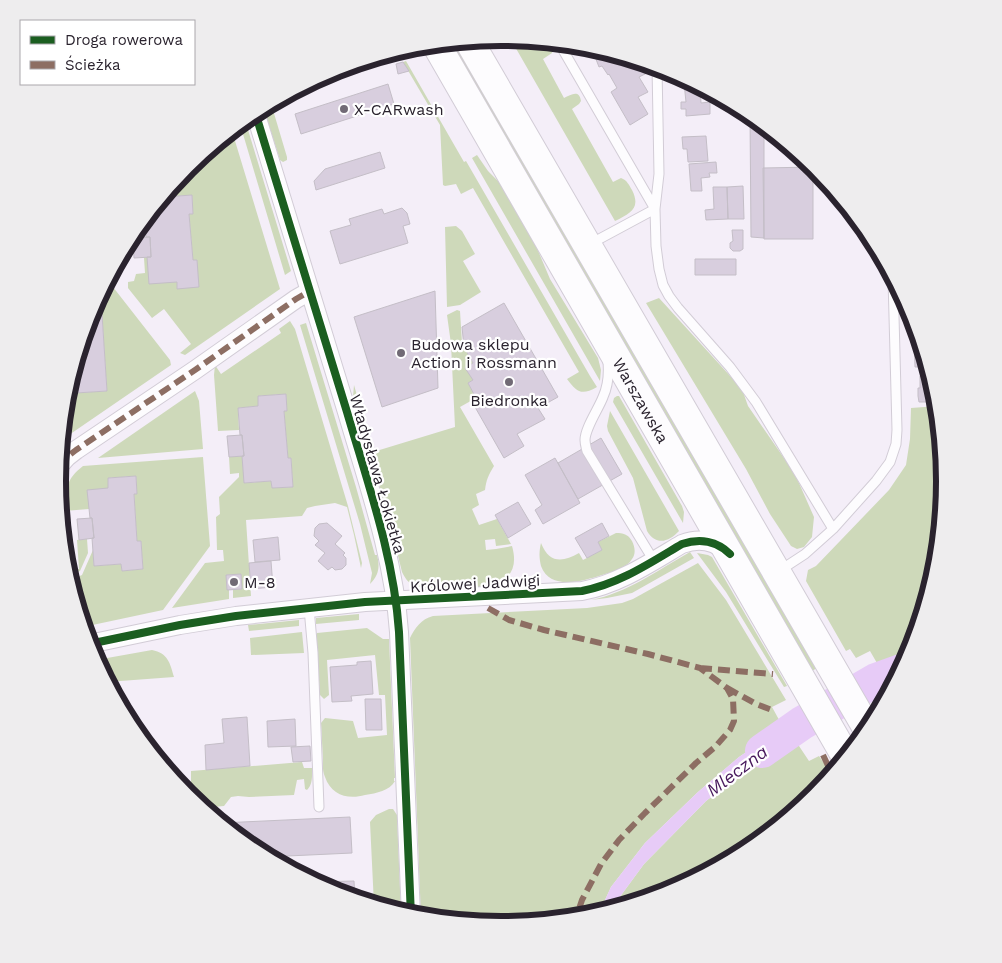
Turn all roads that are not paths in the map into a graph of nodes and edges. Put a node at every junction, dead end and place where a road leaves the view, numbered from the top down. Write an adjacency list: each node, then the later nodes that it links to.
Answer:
1 (473, 47): 7 (main road, Warszawska)
2 (440, 51): 10 (main road, Warszawska)
3 (564, 51): 6 (lane)
4 (657, 75): 6 (lane)
5 (258, 121): 8 (street, Władysława Łokietka)
6 (655, 209): 7 (lane); 13 (lane)
7 (588, 245): 17 (main road, Warszawska)
8 (310, 291): 11 (street); 18 (street, Władysława Łokietka)
9 (893, 294): 13 (lane)
10 (607, 341): 12 (main road, Warszawska); 16 (lane)
11 (67, 457)
12 (693, 492): 14 (street); 15 (main road, Warszawska)
13 (833, 529): 17 (lane)
14 (682, 544): 15 (street, Królowej Jadwigi); 16 (street, Królowej Jadwigi)
15 (730, 554): 22 (main road, Warszawska)
16 (654, 560): 18 (street, Królowej Jadwigi)
17 (777, 573): 21 (main road, Warszawska)
18 (396, 600): 19 (street, Królowej Jadwigi); 24 (street, Władysława Łokietka)
19 (309, 608): 20 (street, Królowej Jadwigi); 23 (lane)
20 (97, 642)
21 (864, 722)
22 (842, 751)
23 (319, 808)
24 (411, 907)

